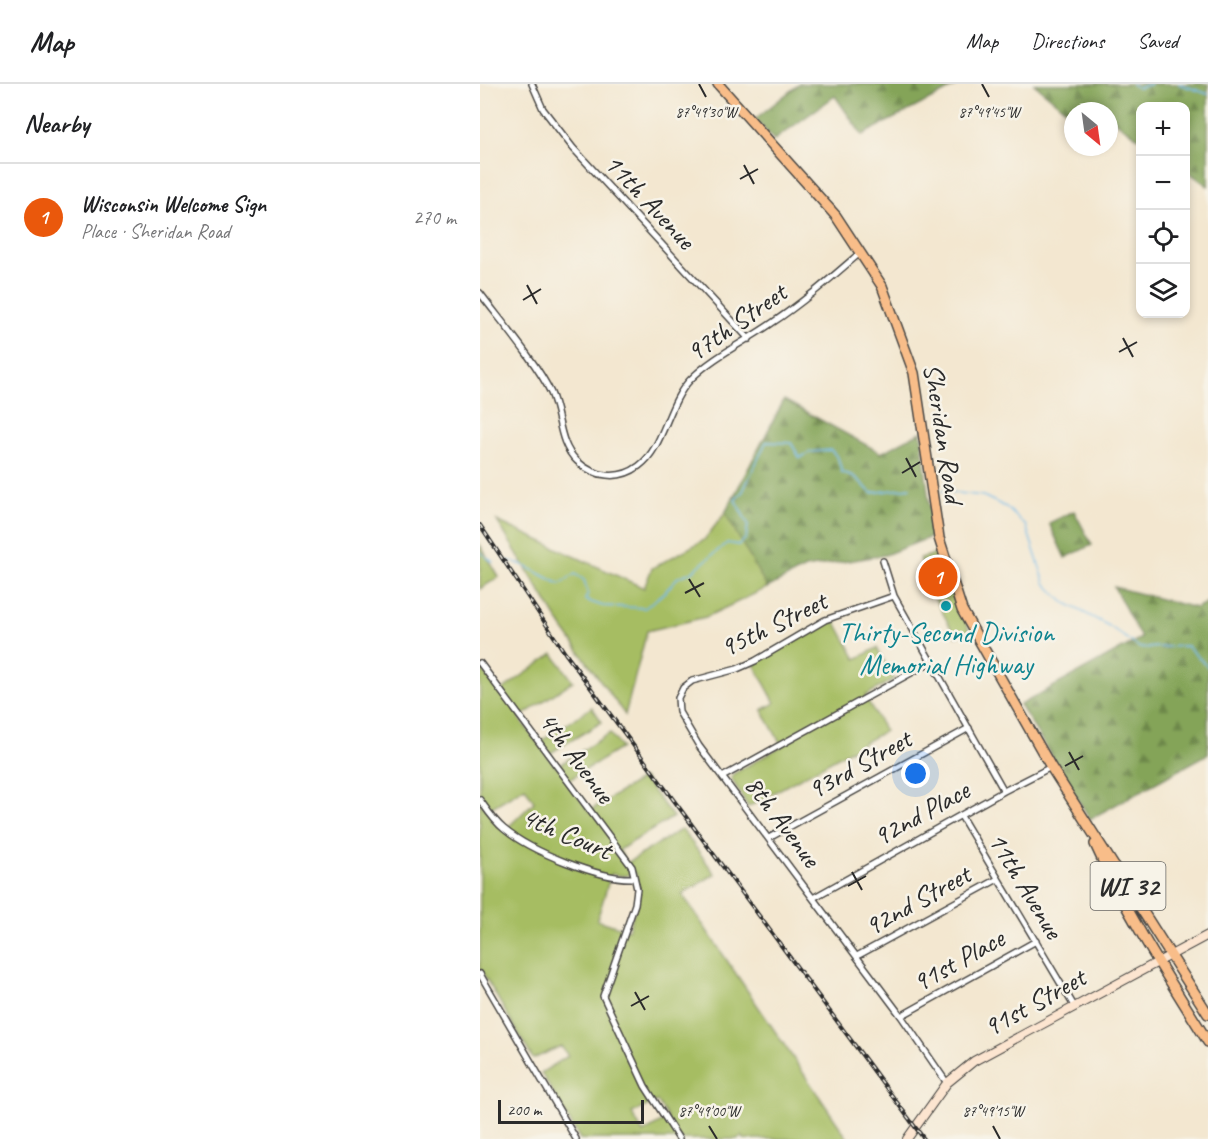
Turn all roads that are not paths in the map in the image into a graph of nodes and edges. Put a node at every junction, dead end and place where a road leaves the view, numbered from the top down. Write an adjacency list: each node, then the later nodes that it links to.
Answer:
1 (532, 84): 5 (street, 11th Avenue)
2 (718, 84): 3 (main road, Sheridan Road / WI 32)
3 (861, 252): 5 (street, 97th Street); 12 (main road, Sheridan Road / WI 32)
4 (480, 292): 5 (street, 97th Street)
5 (749, 339)
6 (883, 561): 7 (street, 11th Avenue)
7 (894, 596): 8 (street, 11th Avenue); 10 (street, 95th Street)
8 (931, 662): 11 (street, 11th Avenue); 13 (street)
9 (480, 663): 19 (street, 4th Avenue)
10 (678, 698): 13 (street, 8th Avenue)
11 (969, 728): 14 (street, 11th Avenue); 18 (street, 93rd Street)
12 (1051, 767): 14 (street, 92nd Place); 17 (main road, Sheridan Road / WI 32)
13 (724, 776): 18 (street, 8th Avenue)
14 (1004, 791): 16 (street, 92nd Place)
15 (480, 800): 19 (street, 4th Court)
16 (961, 816): 20 (street, 11th Avenue); 21 (street, 92nd Place)
17 (1083, 818): 24 (main road, Sheridan Road / WI 32); 26 (main road, Sheridan Road / WI 32)
18 (769, 838): 21 (street, 8th Avenue)
19 (634, 878): 34 (street)
20 (996, 880): 23 (street, 11th Avenue); 25 (street, 92nd Street)
21 (813, 898): 25 (street, 8th Avenue)
22 (1208, 935): 24 (street, 91st Street)
23 (1036, 941): 28 (street, 11th Avenue); 30 (street, 91st Place)
24 (1172, 954): 26 (street, 91st Street); 29 (main road, Sheridan Road / WI 32)
25 (857, 956): 30 (street, 8th Avenue)
26 (1158, 962): 28 (street, 91st Street); 31 (main road, Sheridan Road / WI 32)
27 (480, 974): 33 (street)
28 (1074, 1006): 32 (street, 91st Street)
29 (1208, 1014)
30 (901, 1016): 32 (street, 8th Avenue)
31 (1208, 1042)
32 (946, 1083): 35 (street, 91st Street)
33 (576, 1139)
34 (679, 1139)
35 (907, 1139)

